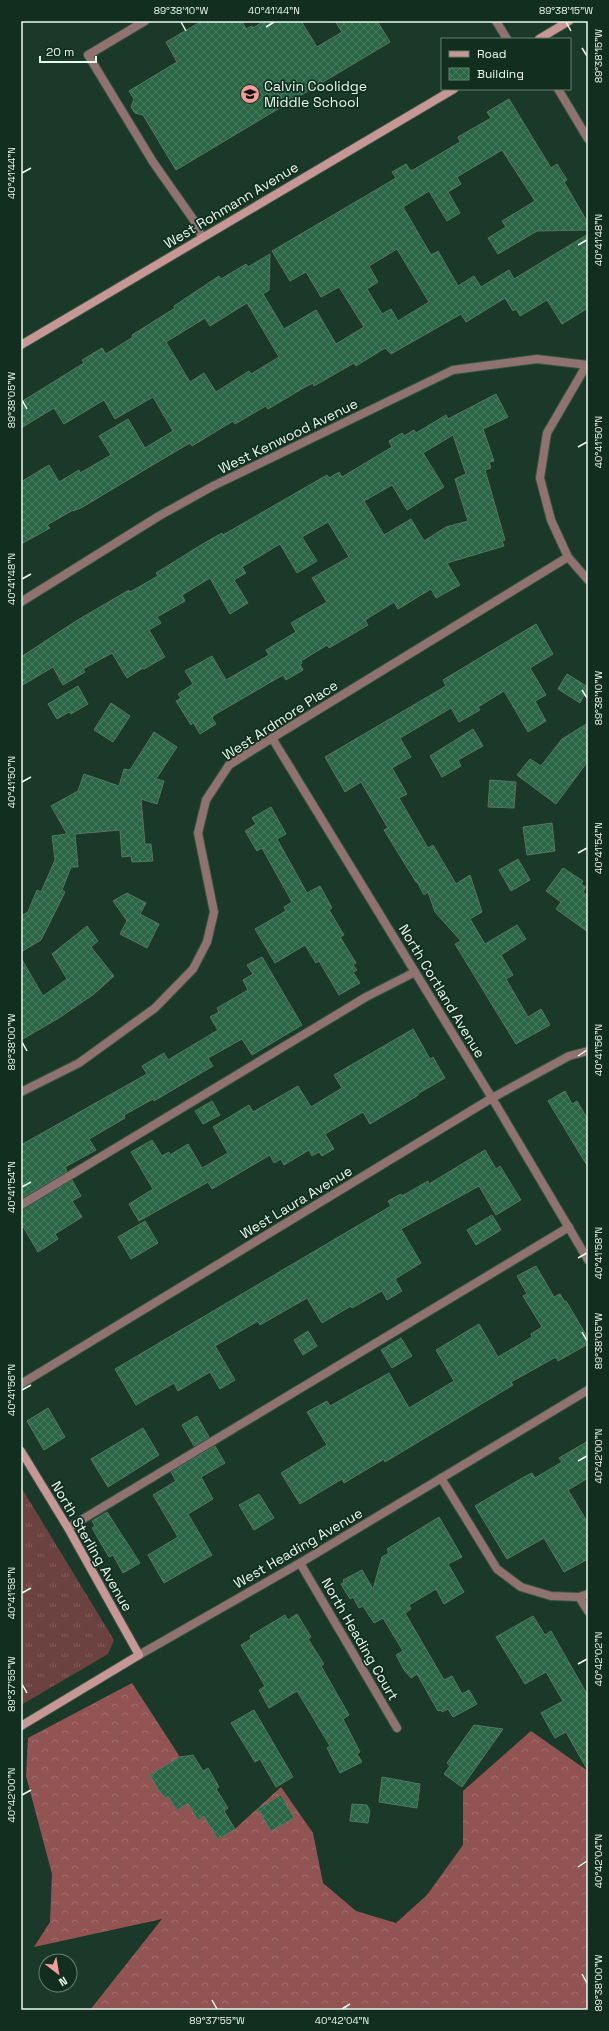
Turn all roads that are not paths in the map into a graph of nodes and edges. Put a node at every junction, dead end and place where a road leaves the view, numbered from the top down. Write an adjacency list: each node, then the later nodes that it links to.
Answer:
1 (145, 21): 9 (street)
2 (496, 21): 4 (street)
3 (569, 21): 5 (street)
4 (505, 38)
5 (541, 38)
6 (452, 90): 9 (street, West Rohmann Avenue)
7 (559, 90): 8 (street)
8 (588, 139)
9 (202, 237): 10 (street, West Rohmann Avenue)
10 (21, 345)
11 (587, 366): 12 (street); 14 (street, West Kenwood Avenue)
12 (568, 557): 13 (street); 15 (street, West Ardmore Place)
13 (588, 580)
14 (21, 602)
15 (272, 738): 16 (street, North Cortland Avenue); 18 (street, West Ardmore Place)
16 (415, 972): 19 (street, North Cortland Avenue); 20 (street)
17 (588, 1050): 19 (street, West Laura Avenue)
18 (21, 1092)
19 (492, 1098): 21 (street, North Cortland Avenue); 23 (street, West Laura Avenue)
20 (21, 1205)
21 (569, 1227): 22 (street, North Cortland Avenue); 27 (street)
22 (588, 1260)
23 (21, 1384)
24 (588, 1390): 26 (street, West Heading Avenue)
25 (21, 1451): 27 (street, North Sterling Avenue)
26 (441, 1478): 28 (street, West Heading Avenue); 30 (street)
27 (68, 1528): 32 (street, North Sterling Avenue)
28 (300, 1563): 32 (street, West Heading Avenue); 34 (street, North Heading Court)
29 (588, 1594): 30 (street)
30 (579, 1597): 31 (street)
31 (588, 1611)
32 (139, 1655): 33 (street, West Heading Avenue)
33 (21, 1726)
34 (397, 1728)

